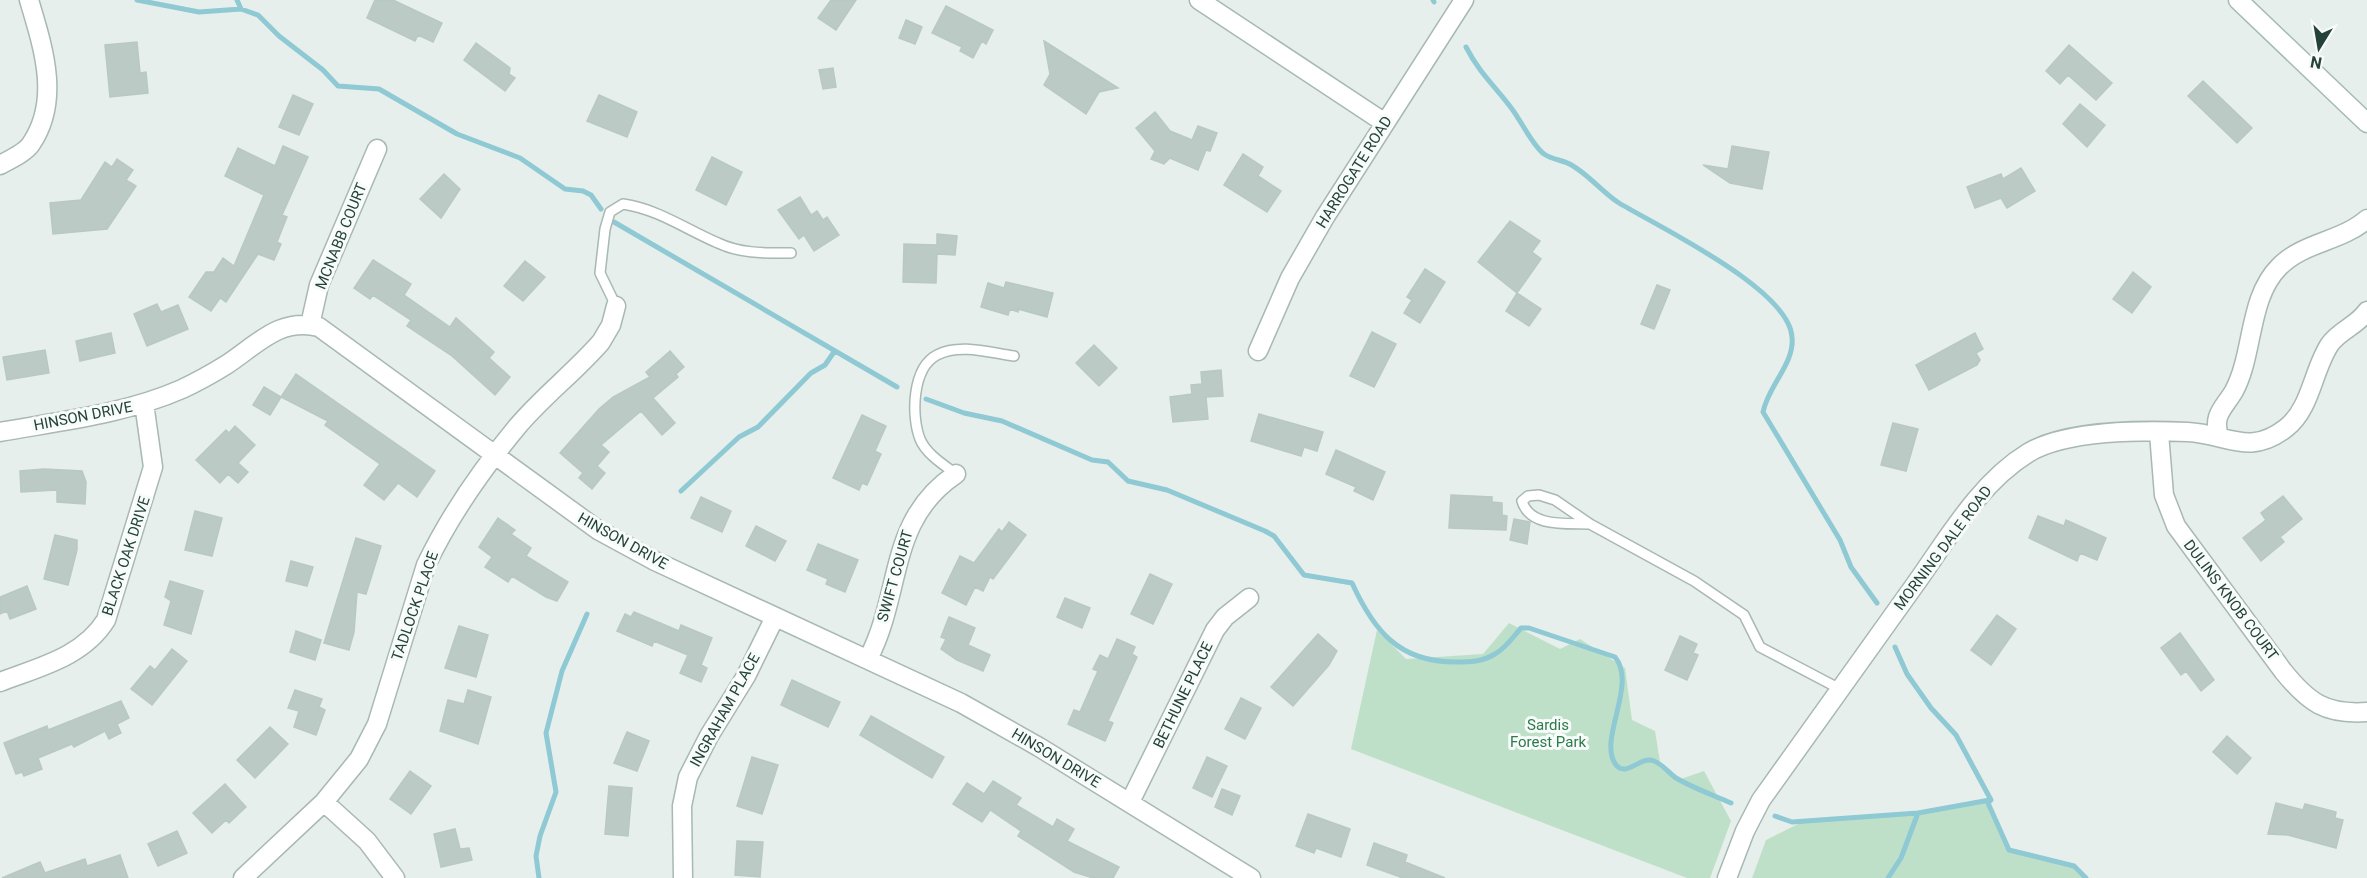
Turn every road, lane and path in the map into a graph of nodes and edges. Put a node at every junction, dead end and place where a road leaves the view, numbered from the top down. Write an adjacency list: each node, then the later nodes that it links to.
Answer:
1 (29, 0): 8 (street)
2 (1199, 0): 5 (street)
3 (1464, 0): 5 (street, HARROGATE ROAD)
4 (2238, 0): 6 (street)
5 (1385, 123): 14 (street, HARROGATE ROAD)
6 (2367, 123)
7 (377, 149): 13 (street, MCNABB COURT)
8 (0, 165)
9 (2367, 219): 19 (street)
10 (792, 253): 11 (lane)
11 (616, 306): 20 (street, TADLOCK PLACE)
12 (2367, 311): 19 (street, MORNING DALE ROAD)
13 (310, 325): 16 (street, HINSON DRIVE); 20 (street, HINSON DRIVE)
14 (1258, 351)
15 (1014, 356): 21 (lane)
16 (144, 403): 17 (street, HINSON DRIVE); 26 (street, BLACK OAK DRIVE)
17 (0, 432)
18 (2159, 433): 19 (street, MORNING DALE ROAD); 27 (street, MORNING DALE ROAD); 28 (street, DULINS KNOB COURT)
19 (2219, 436)
20 (497, 456): 24 (street, HINSON DRIVE); 29 (street, TADLOCK PLACE)
21 (956, 474): 25 (street, SWIFT COURT)
22 (1590, 524): 22 (lane); 27 (lane)
23 (1249, 598): 30 (street, BETHUNE PLACE)
24 (775, 617): 25 (street, HINSON DRIVE); 33 (street, INGRAHAM PLACE)
25 (868, 659): 30 (street, HINSON DRIVE)
26 (0, 682)
27 (1840, 689): 35 (street, MORNING DALE ROAD)
28 (2367, 712)
29 (324, 802): 31 (street, TADLOCK PLACE); 32 (street)
30 (1130, 802): 34 (street, HINSON DRIVE)
31 (243, 878)
32 (394, 878)
33 (683, 878)
34 (1251, 878)
35 (1727, 878)

